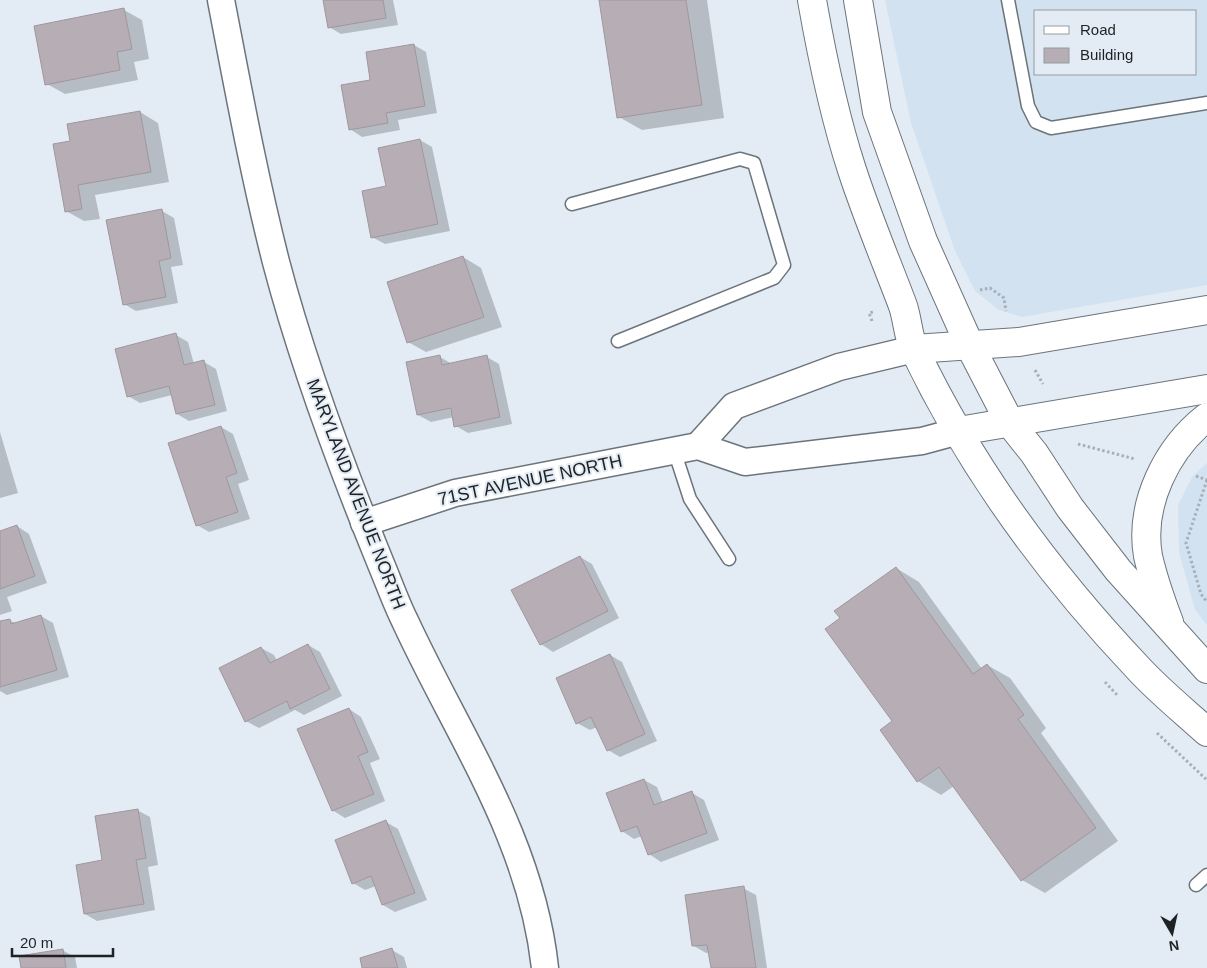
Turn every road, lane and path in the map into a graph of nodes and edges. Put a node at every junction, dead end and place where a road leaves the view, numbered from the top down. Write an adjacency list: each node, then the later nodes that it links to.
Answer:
1 (221, 0): 17 (street, MARYLAND AVENUE NORTH)
2 (812, 0): 10 (street)
3 (861, 0): 9 (street)
4 (1008, 0): 5 (lane)
5 (1207, 103)
6 (572, 204): 8 (lane)
7 (1207, 310): 9 (street)
8 (618, 341)
9 (970, 346): 10 (street); 13 (street)
10 (914, 349): 14 (street); 15 (street)
11 (1207, 389): 13 (street)
12 (1207, 417): 20 (street)
13 (1010, 422): 14 (street); 20 (street)
14 (959, 431): 15 (street, 71ST AVENUE NORTH); 22 (street)
15 (686, 448): 17 (street, 71ST AVENUE NORTH); 18 (lane)
16 (1207, 480): 19 (path)
17 (364, 522): 25 (street, MARYLAND AVENUE NORTH)
18 (729, 559)
19 (1207, 602)
20 (1173, 633): 21 (street)
21 (1207, 669)
22 (1207, 732)
23 (1207, 876): 24 (lane)
24 (1196, 885)
25 (545, 968)

